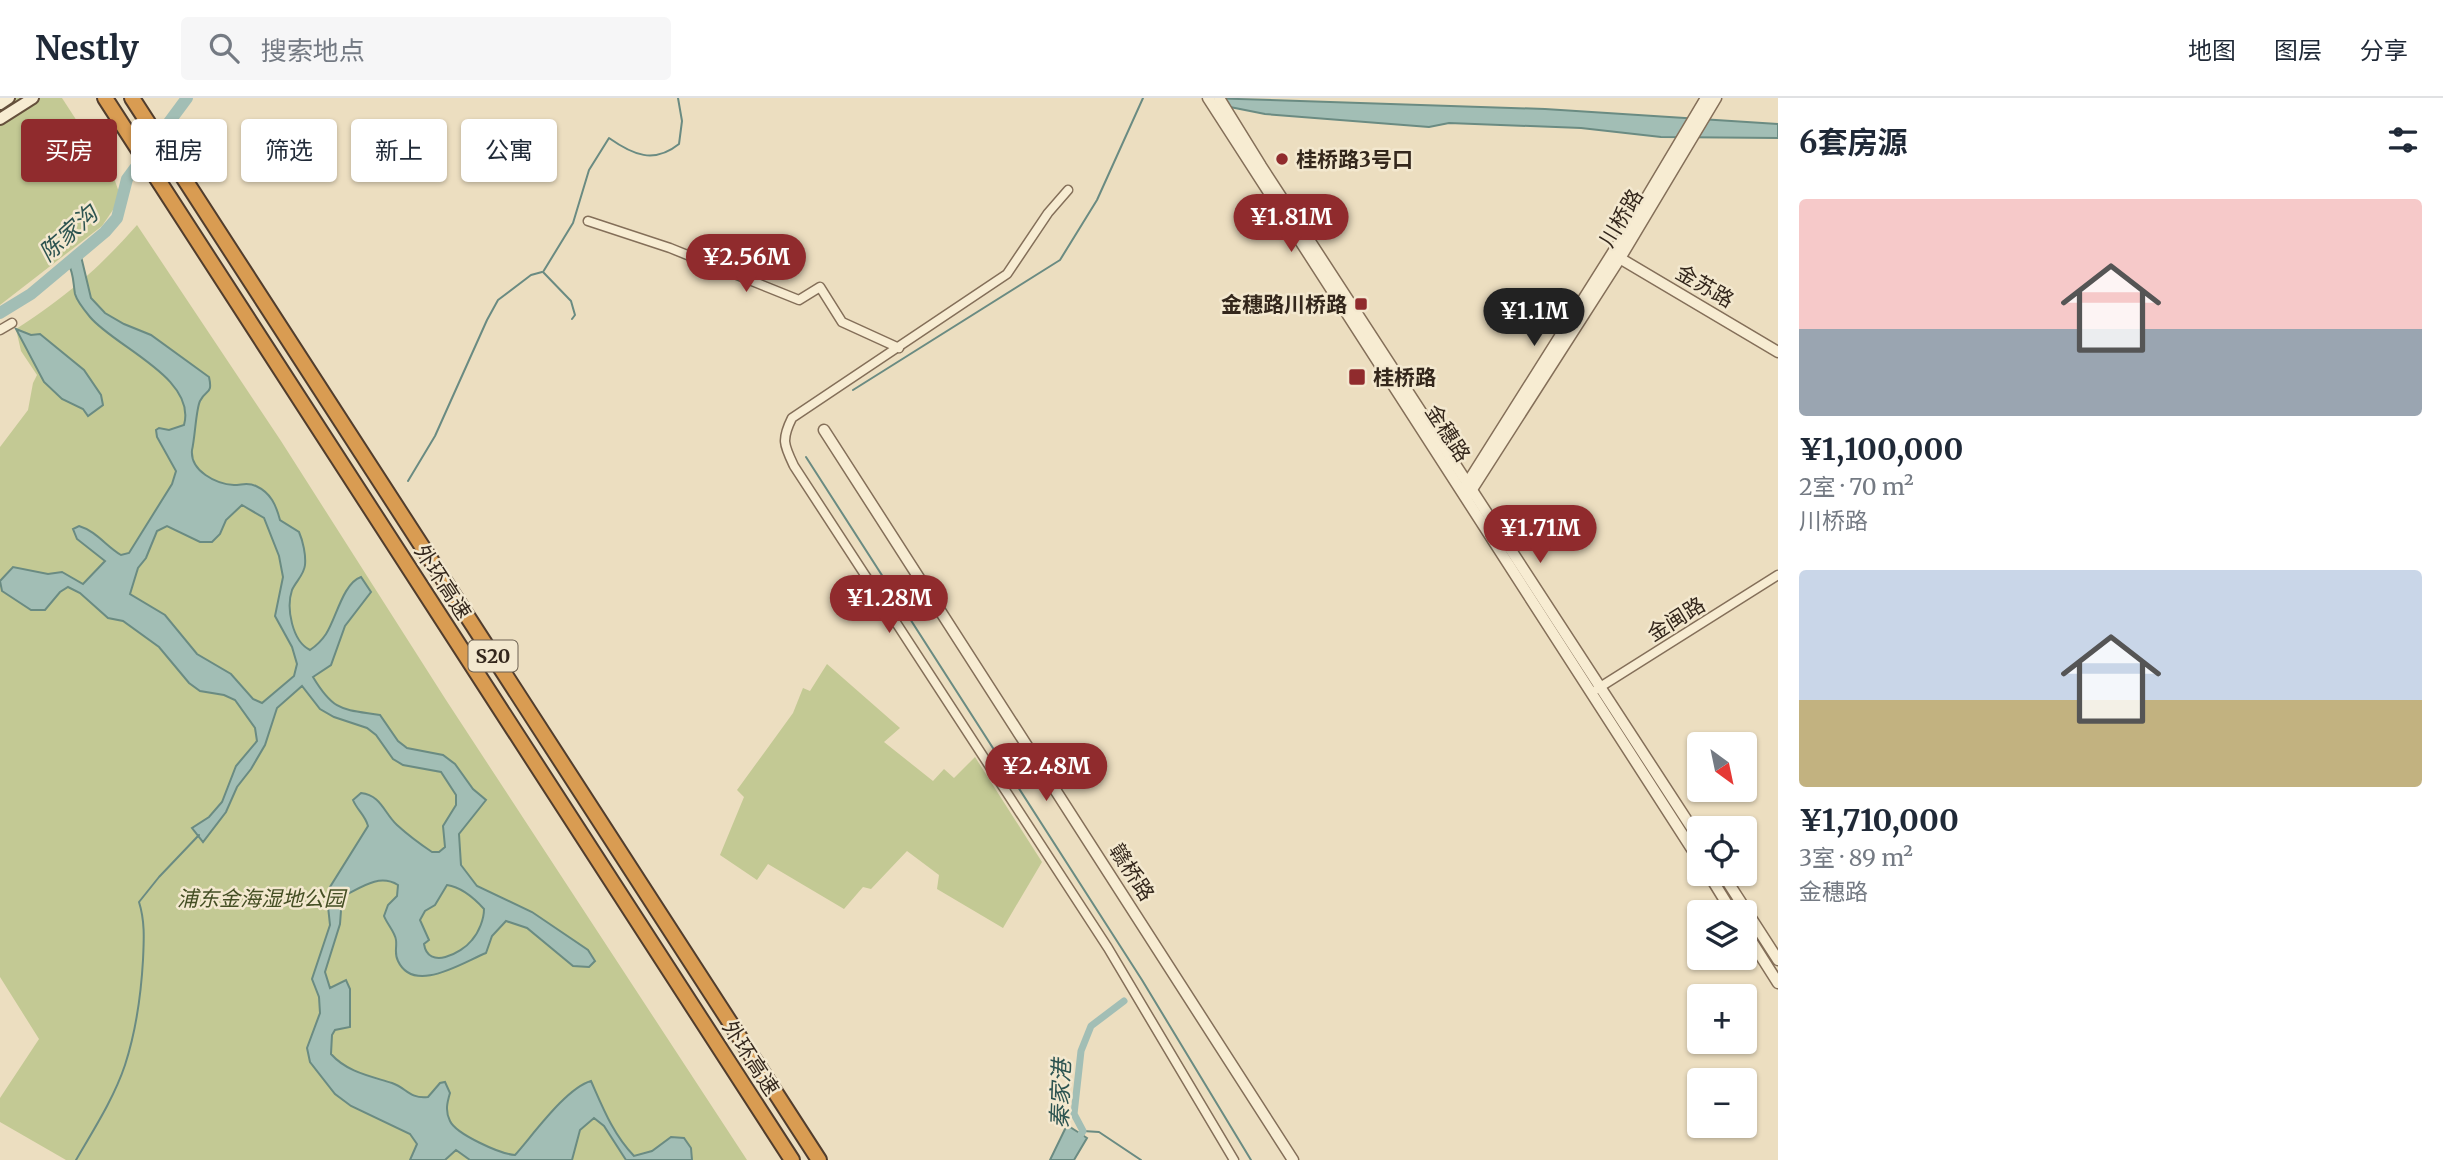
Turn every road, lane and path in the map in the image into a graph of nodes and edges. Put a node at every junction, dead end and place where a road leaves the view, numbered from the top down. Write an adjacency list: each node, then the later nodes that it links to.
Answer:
1 (9, 98): 9 (main road)
2 (33, 98): 11 (main road)
3 (104, 98): 31 (highway, 外环高速 / S20)
4 (132, 98): 32 (highway, 外环高速 / S20)
5 (1208, 98): 10 (street, 金穗路)
6 (1219, 98): 10 (street, 金穗路)
7 (1706, 98): 14 (street, 川桥路)
8 (1716, 98): 14 (street, 川桥路)
9 (0, 104)
10 (1222, 112): 21 (street, 金穗路)
11 (0, 119)
12 (1069, 191): 18 (street)
13 (587, 221): 18 (street)
14 (1636, 223): 15 (street, 川桥路)
15 (1615, 256): 19 (street, 金苏路); 21 (street, 川桥路)
16 (12, 323): 17 (street)
17 (0, 330)
18 (899, 348): 33 (street)
19 (1778, 352)
20 (824, 430): 34 (street, 赣桥路)
21 (1468, 490): 23 (street, 金穗路)
22 (1778, 575): 23 (street, 金闽路)
23 (1596, 690): 24 (street, 金穗路); 25 (street, 金穗路)
24 (1687, 822)
25 (1687, 840)
26 (1730, 886): 28 (street)
27 (1757, 950): 29 (street)
28 (1776, 953): 29 (street)
29 (1762, 958): 30 (street)
30 (1778, 983)
31 (792, 1160)
32 (820, 1160)
33 (1234, 1160)
34 (1293, 1160)

